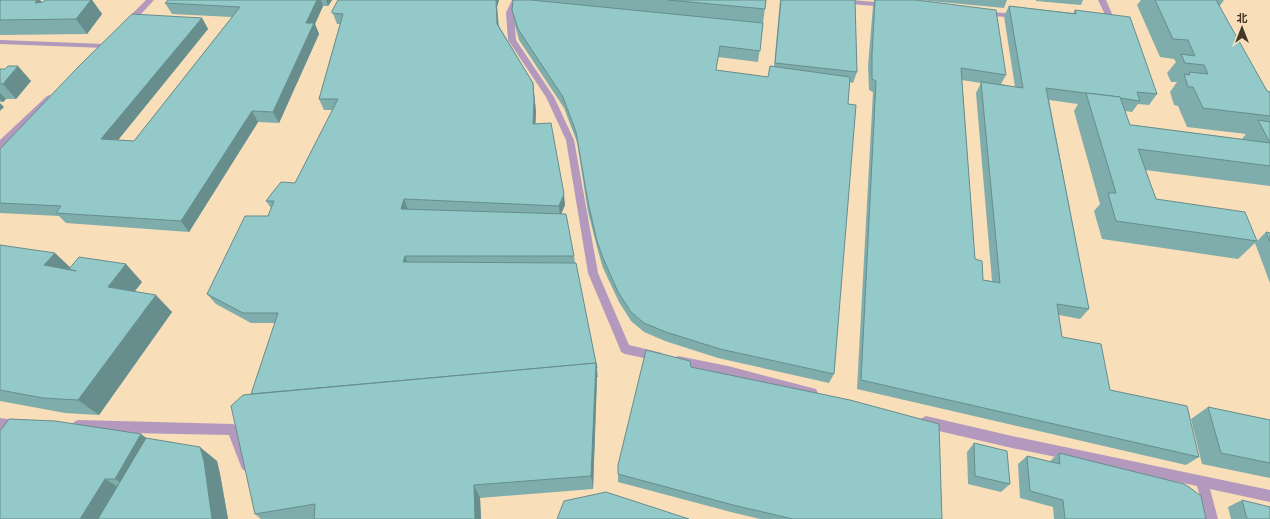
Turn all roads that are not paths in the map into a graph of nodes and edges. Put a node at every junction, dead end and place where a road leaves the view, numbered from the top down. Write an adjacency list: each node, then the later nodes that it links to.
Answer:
1 (150, 0): 9 (street)
2 (516, 0): 14 (street)
3 (826, 0): 5 (street)
4 (1102, 0): 8 (street)
5 (897, 6)
6 (977, 12): 7 (street)
7 (1024, 16)
8 (1104, 22)
9 (118, 34)
10 (0, 42): 11 (street)
11 (94, 56)
12 (55, 93): 13 (street)
13 (0, 145)
14 (826, 396)
15 (914, 419): 22 (street)
16 (0, 424): 17 (street)
17 (16, 425): 18 (street); 20 (street)
18 (31, 425)
19 (70, 426): 21 (street)
20 (8, 435)
21 (249, 475)
22 (1202, 481): 23 (street); 24 (street)
23 (1270, 496)
24 (1212, 519)

